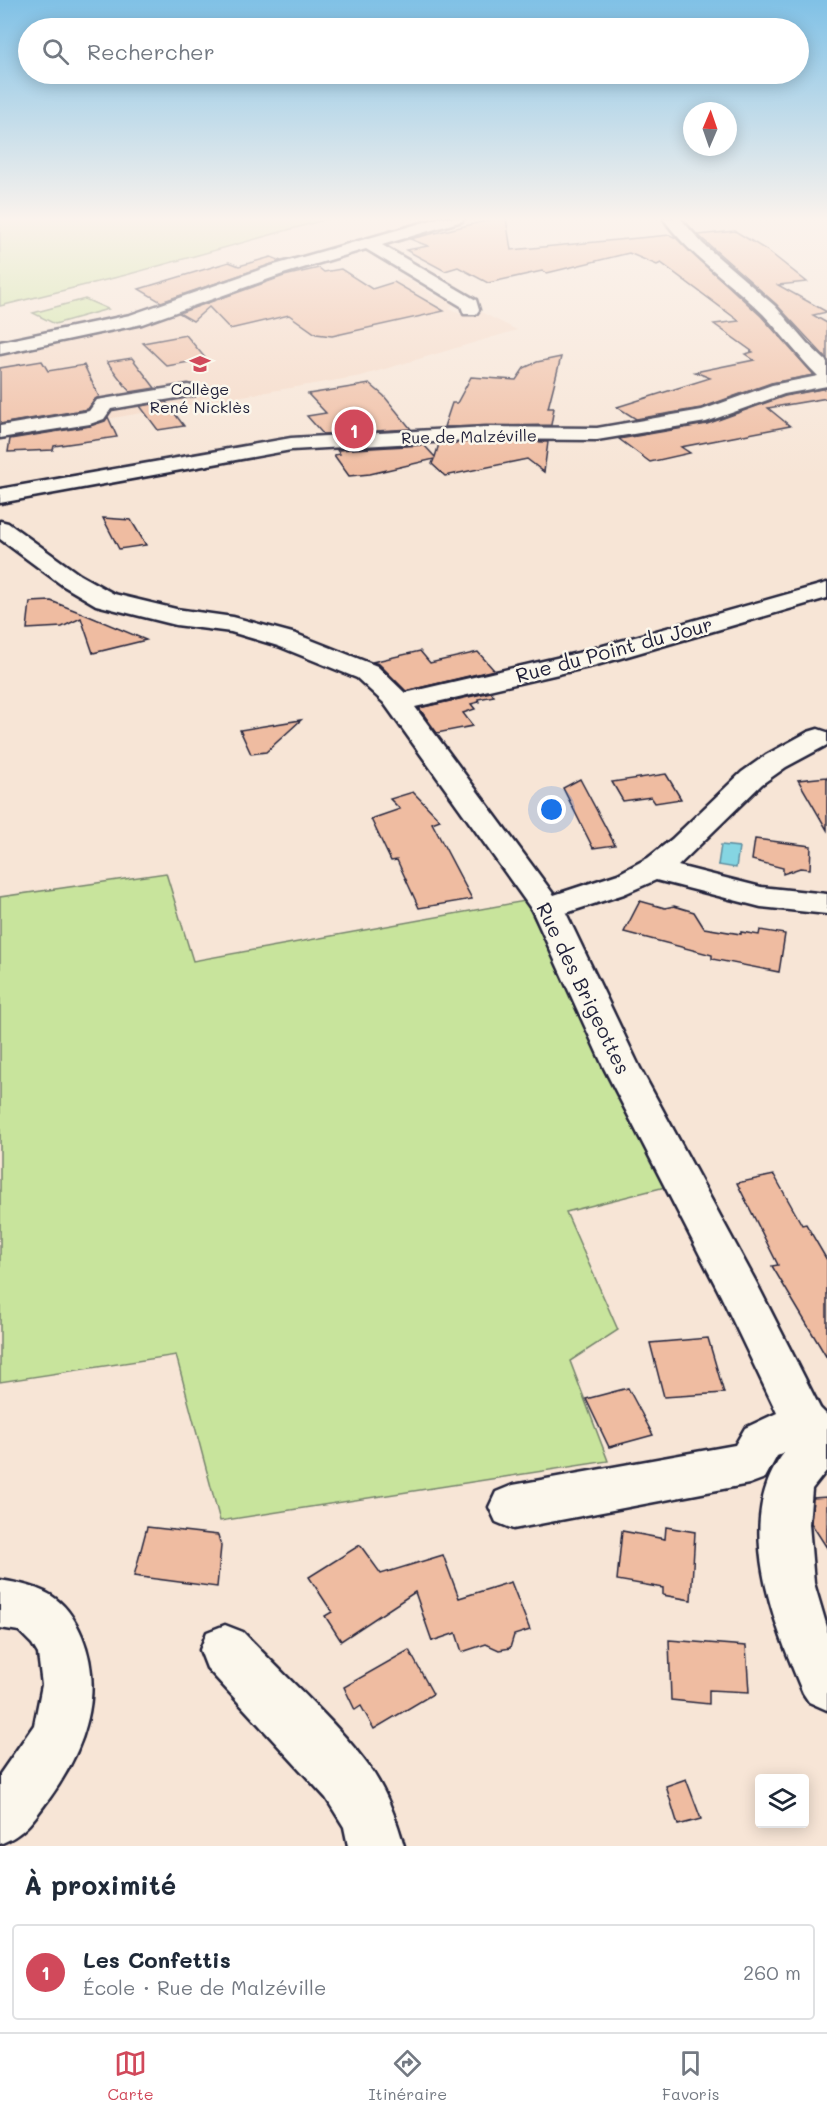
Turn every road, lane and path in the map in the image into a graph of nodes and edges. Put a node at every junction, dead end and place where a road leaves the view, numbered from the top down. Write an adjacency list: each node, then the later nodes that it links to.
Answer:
1 (180, 304): 5 (street)
2 (470, 304): 4 (street)
3 (762, 304): 6 (street)
4 (470, 310)
5 (0, 348)
6 (827, 373)
7 (827, 380): 10 (street, Rue de Malzéville)
8 (188, 391): 9 (street)
9 (0, 432)
10 (0, 496)
11 (0, 528): 13 (street, Rue des Brigeottes)
12 (827, 590): 13 (street, Rue du Point du Jour)
13 (399, 703): 17 (street, Rue des Brigeottes)
14 (818, 738): 15 (street)
15 (653, 869): 16 (street); 17 (street)
16 (827, 904)
17 (547, 908): 18 (street, Rue des Brigeottes)
18 (818, 1437): 19 (street); 22 (street)
19 (513, 1508)
20 (0, 1604): 23 (street)
21 (225, 1650): 24 (street)
22 (827, 1684)
23 (0, 1817)
24 (376, 1846)

